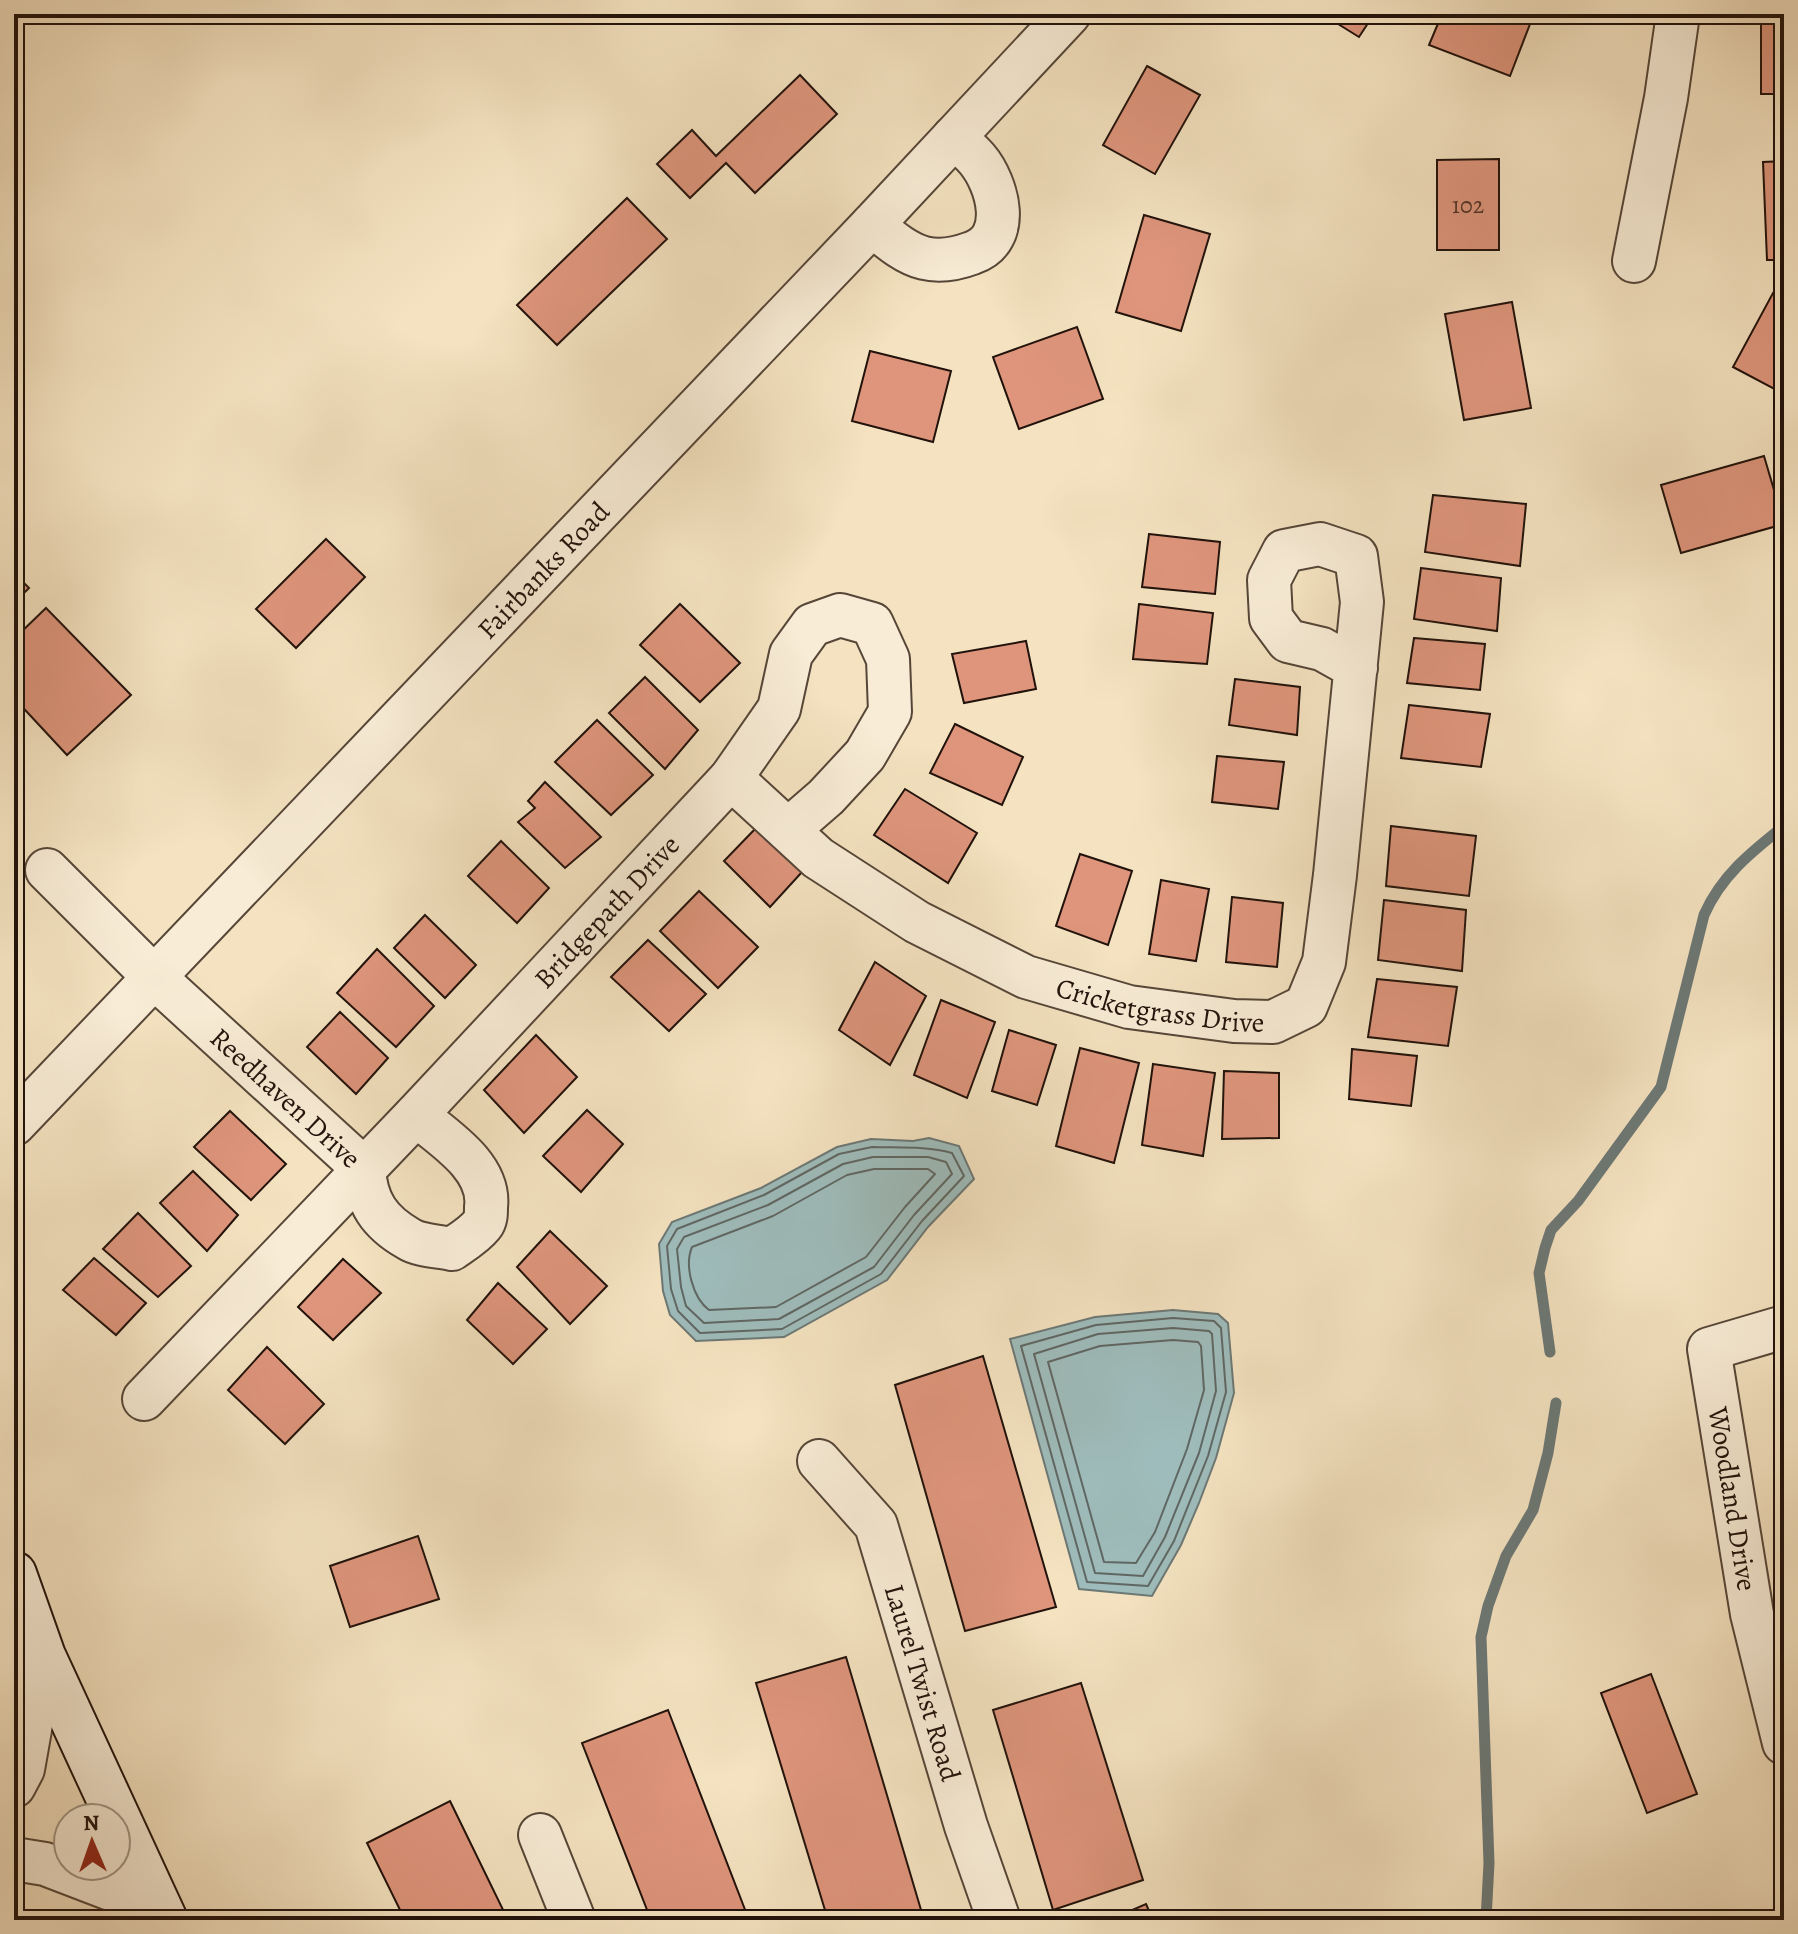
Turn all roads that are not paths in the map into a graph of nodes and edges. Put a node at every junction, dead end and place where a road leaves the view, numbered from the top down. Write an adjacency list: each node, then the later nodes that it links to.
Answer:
1 (1069, 14): 3 (street, Fairbanks Road)
2 (1678, 14): 5 (street)
3 (954, 137): 4 (street, Fairbanks Road); 4 (street)
4 (872, 225): 10 (street, Fairbanks Road)
5 (1634, 261)
6 (1356, 668): 8 (street, Cricketgrass Drive)
7 (731, 778): 8 (street, Cricketgrass Drive); 8 (street, Bridgepath Drive); 11 (street, Bridgepath Drive)
8 (788, 830)
9 (47, 870): 10 (street, Reedhaven Drive)
10 (153, 976): 12 (street, Fairbanks Road); 13 (street, Reedhaven Drive)
11 (416, 1115): 13 (street, Bridgepath Drive); 13 (street, Reedhaven Drive)
12 (14, 1124)
13 (364, 1169): 15 (street, Bridgepath Drive)
14 (1784, 1327): 19 (street, Woodland Drive)
15 (144, 1399)
16 (819, 1461): 25 (street, Laurel Twist Road)
17 (14, 1574): 18 (main road)
18 (43, 1656): 20 (street); 23 (main road)
19 (1784, 1743)
20 (14, 1786)
21 (540, 1835): 24 (street)
22 (14, 1859): 23 (street)
23 (163, 1914)
24 (574, 1920)
25 (999, 1920)

